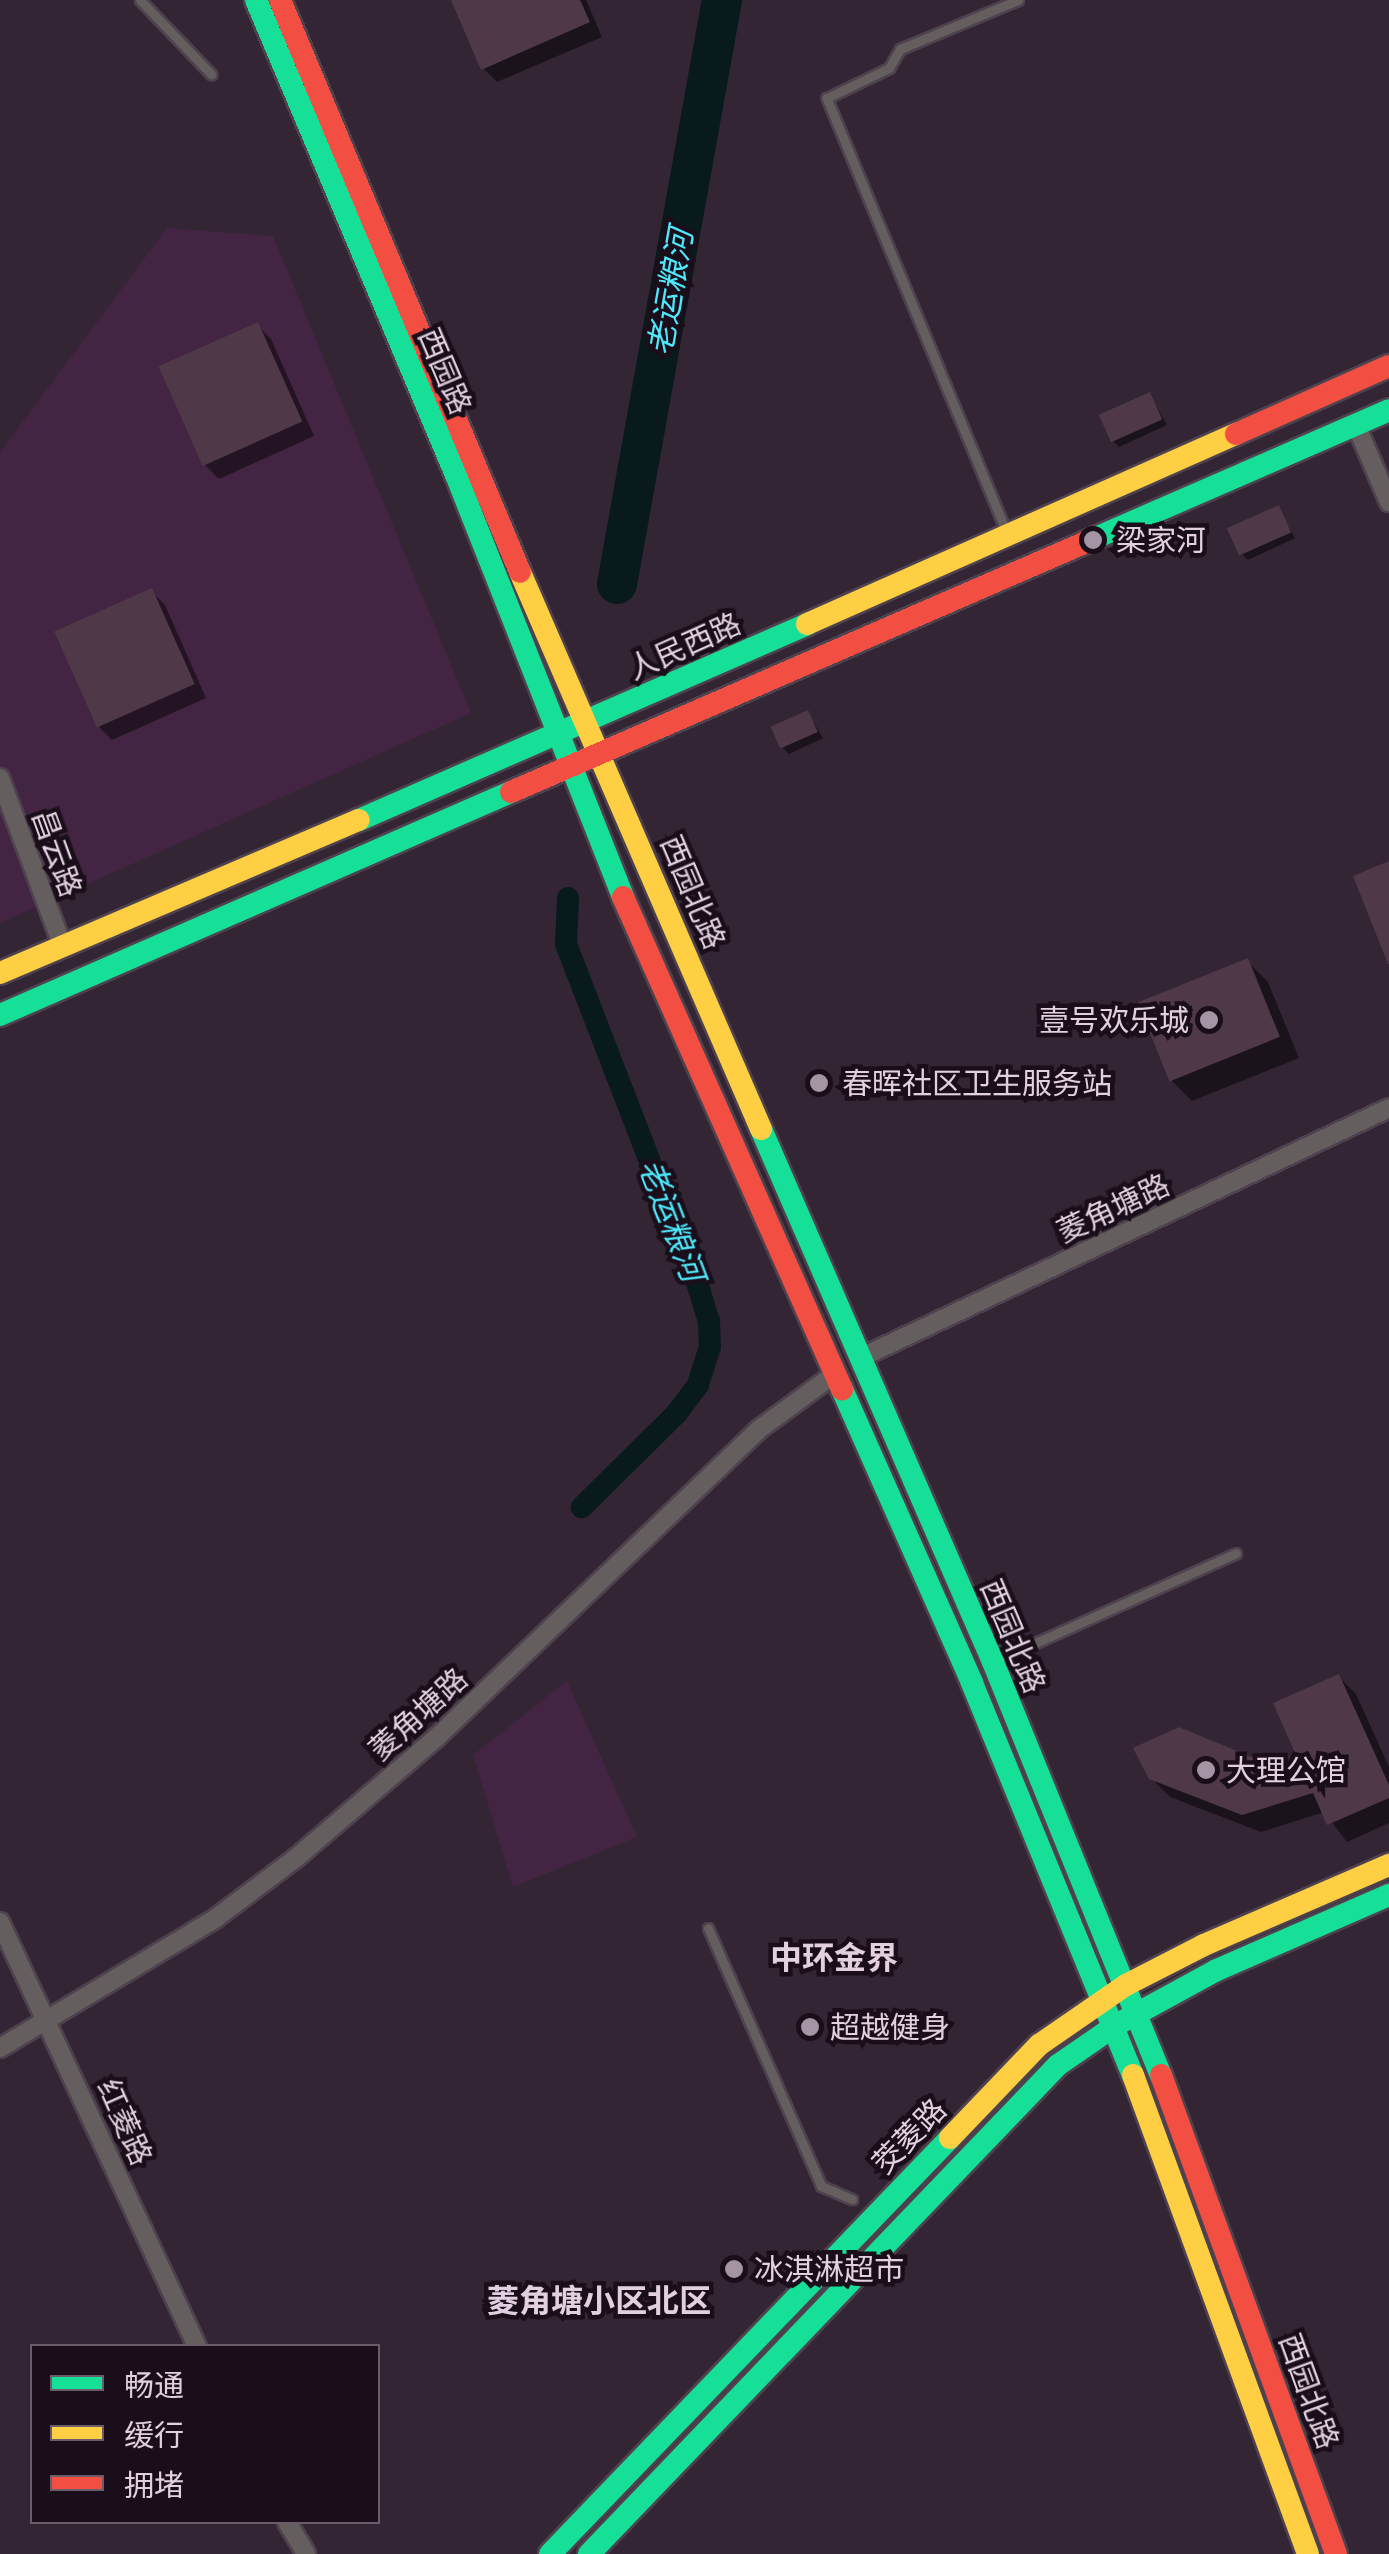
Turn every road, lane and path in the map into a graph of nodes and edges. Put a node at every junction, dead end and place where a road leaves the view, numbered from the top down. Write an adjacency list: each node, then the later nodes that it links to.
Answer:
1 (140, 0): 5 (lane)
2 (256, 0): 12 (main road, 西园路)
3 (280, 0): 11 (main road, 西园路)
4 (1018, 0): 10 (lane)
5 (212, 74)
6 (1389, 366): 10 (main road, 人民西路)
7 (1389, 410): 8 (main road)
8 (1356, 425): 9 (street); 13 (main road)
9 (1389, 502)
10 (1008, 535): 11 (main road, 人民西路)
11 (584, 723): 12 (main road, 人民西路); 13 (main road, 西园路)
12 (554, 736): 14 (main road, 西园路); 16 (main road, 人民西路)
13 (598, 756): 14 (main road); 20 (main road, 西园北路)
14 (569, 769): 18 (main road); 21 (main road, 西园北路)
15 (0, 778): 16 (street, 昌云路)
16 (63, 947): 17 (main road, 人民西路)
17 (0, 974)
18 (0, 1015)
19 (1389, 1108): 20 (street, 菱角塘路)
20 (860, 1358): 23 (main road, 西园北路)
21 (836, 1372): 29 (main road, 西园北路); 31 (street, 菱角塘路)
22 (1236, 1552): 23 (lane)
23 (992, 1662): 28 (main road, 西园北路)
24 (1389, 1865): 28 (main road, 茭菱路)
25 (1389, 1896): 30 (main road, 茭菱路)
26 (0, 1922): 31 (street, 红菱路)
27 (708, 1928): 34 (lane)
28 (1126, 1985): 29 (main road, 茭菱路); 30 (main road, 西园北路)
29 (1105, 1998): 32 (main road, 西园北路); 38 (main road, 茭菱路)
30 (1138, 2012): 32 (main road, 茭菱路); 41 (main road, 西园北路)
31 (48, 2018): 33 (street, 菱角塘路); 35 (street, 红菱路)
32 (1116, 2026): 39 (main road, 茭菱路); 40 (main road, 西园北路)
33 (0, 2048)
34 (852, 2199)
35 (196, 2344)
36 (287, 2524): 37 (street)
37 (306, 2554)
38 (550, 2554)
39 (589, 2554)
40 (1308, 2554)
41 (1336, 2554)

